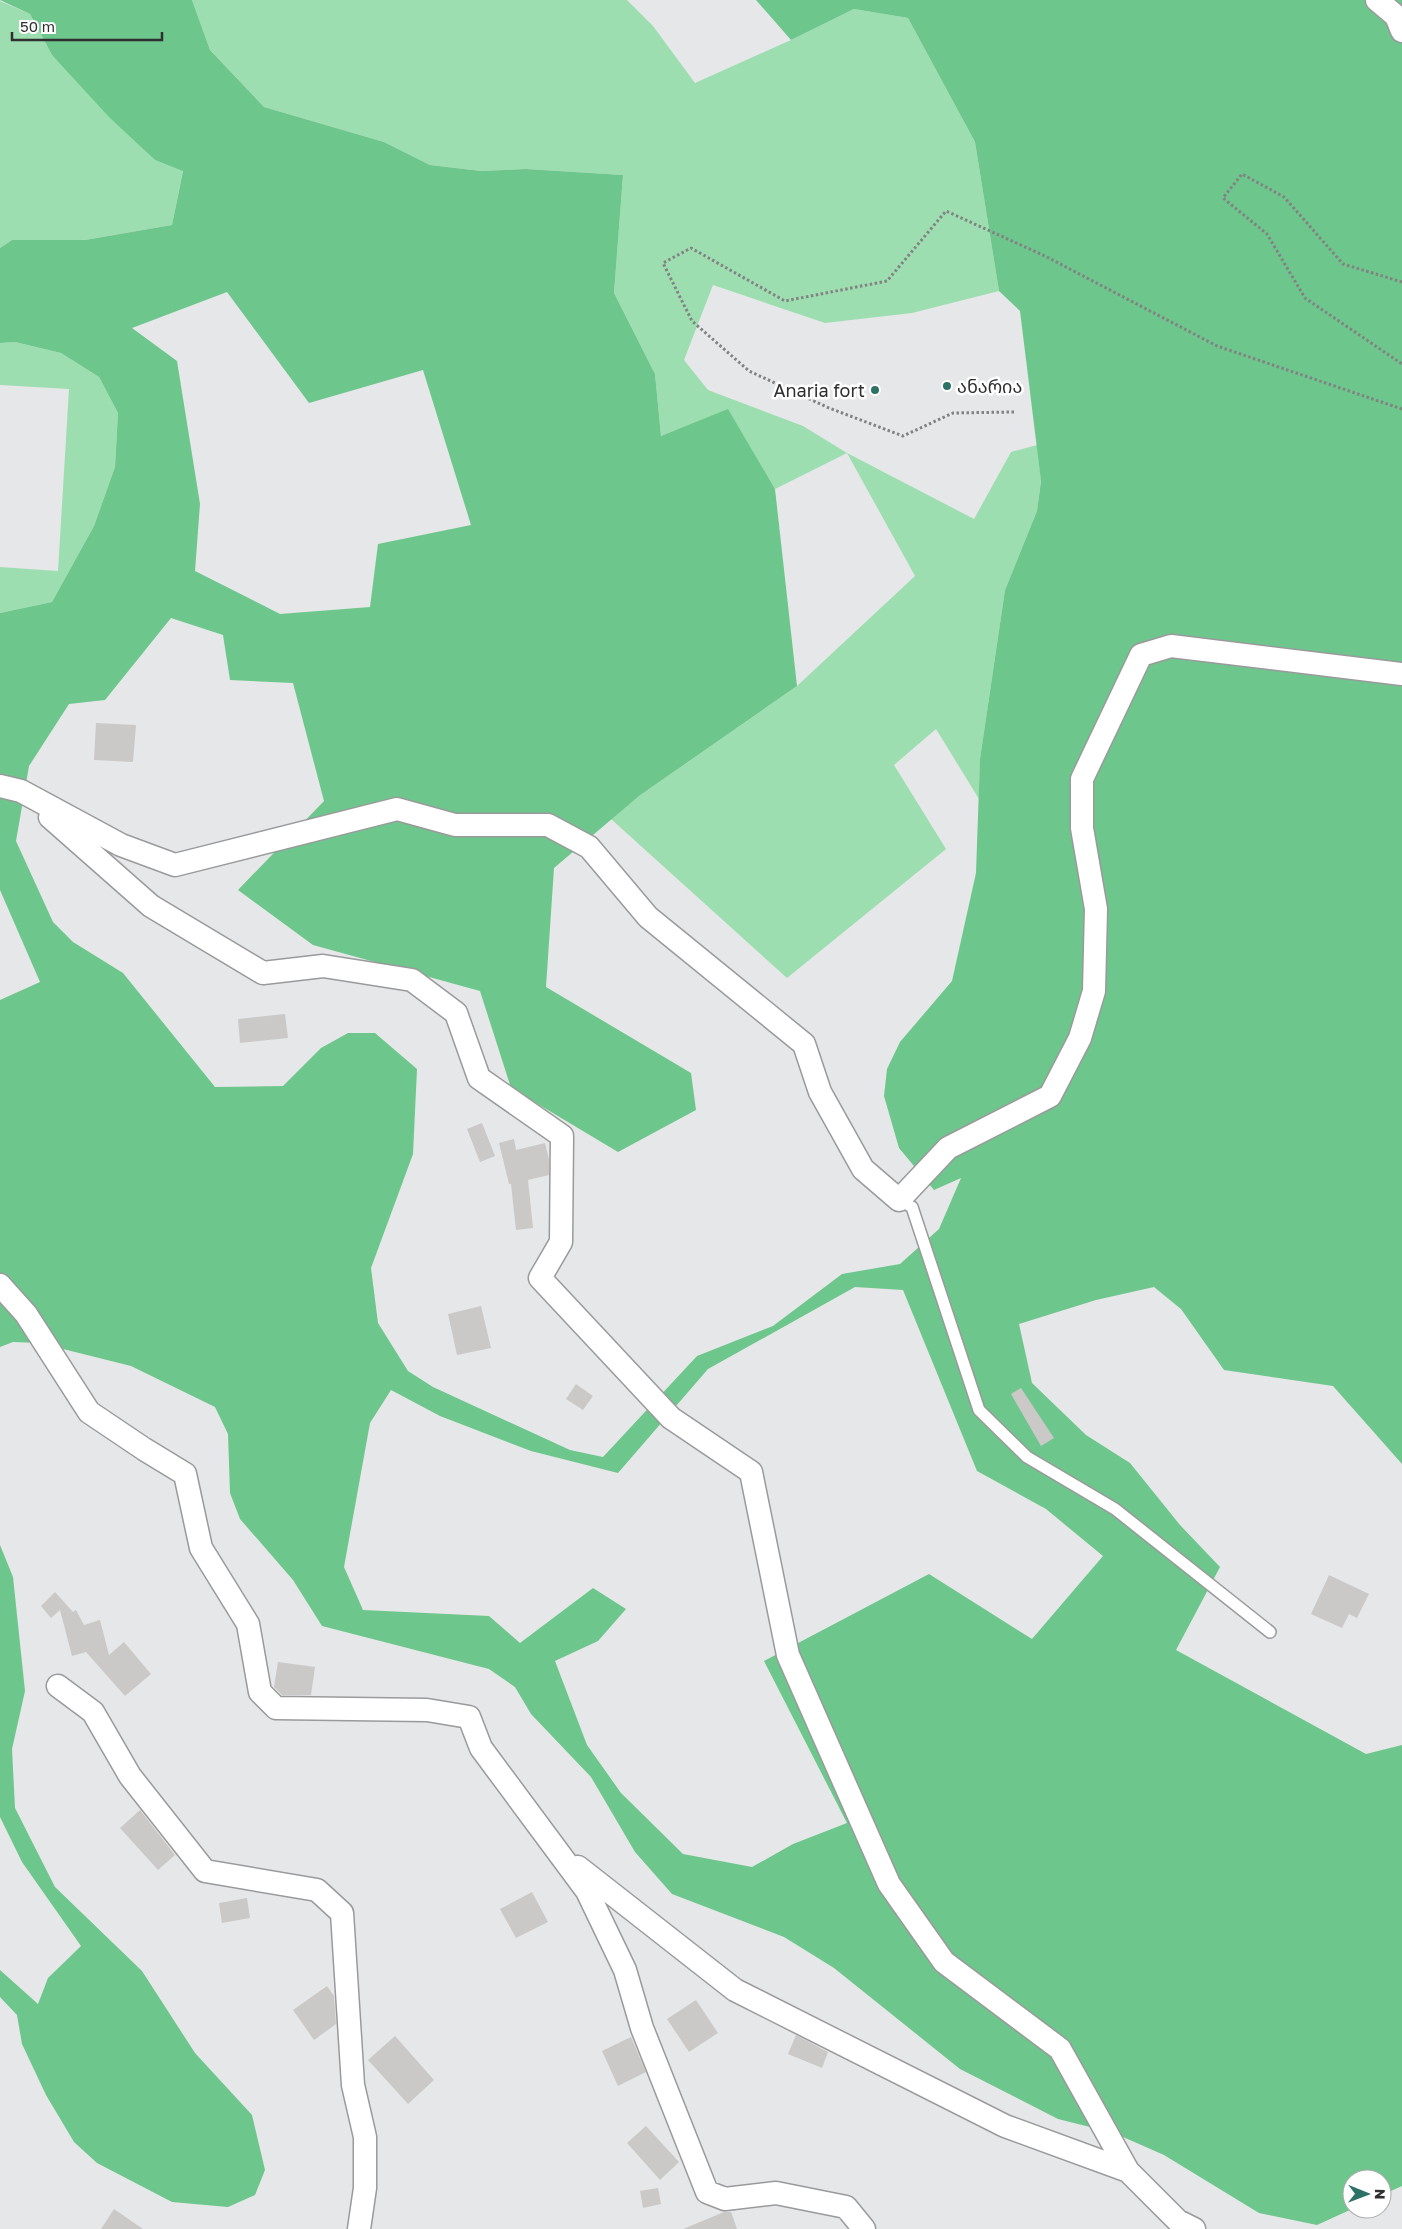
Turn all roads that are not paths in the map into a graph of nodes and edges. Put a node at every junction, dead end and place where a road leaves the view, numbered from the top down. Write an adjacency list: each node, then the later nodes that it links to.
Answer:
1 (1377, 0): 2 (street)
2 (1402, 31)
3 (1402, 674): 5 (street)
4 (10, 789): 5 (street); 10 (street)
5 (900, 1200): 7 (lane)
6 (0, 1285): 9 (street)
7 (1270, 1632)
8 (58, 1686): 11 (street)
9 (556, 1850): 10 (street); 12 (street)
10 (1128, 2171): 13 (street)
11 (359, 2229)
12 (864, 2229)
13 (1194, 2229)

